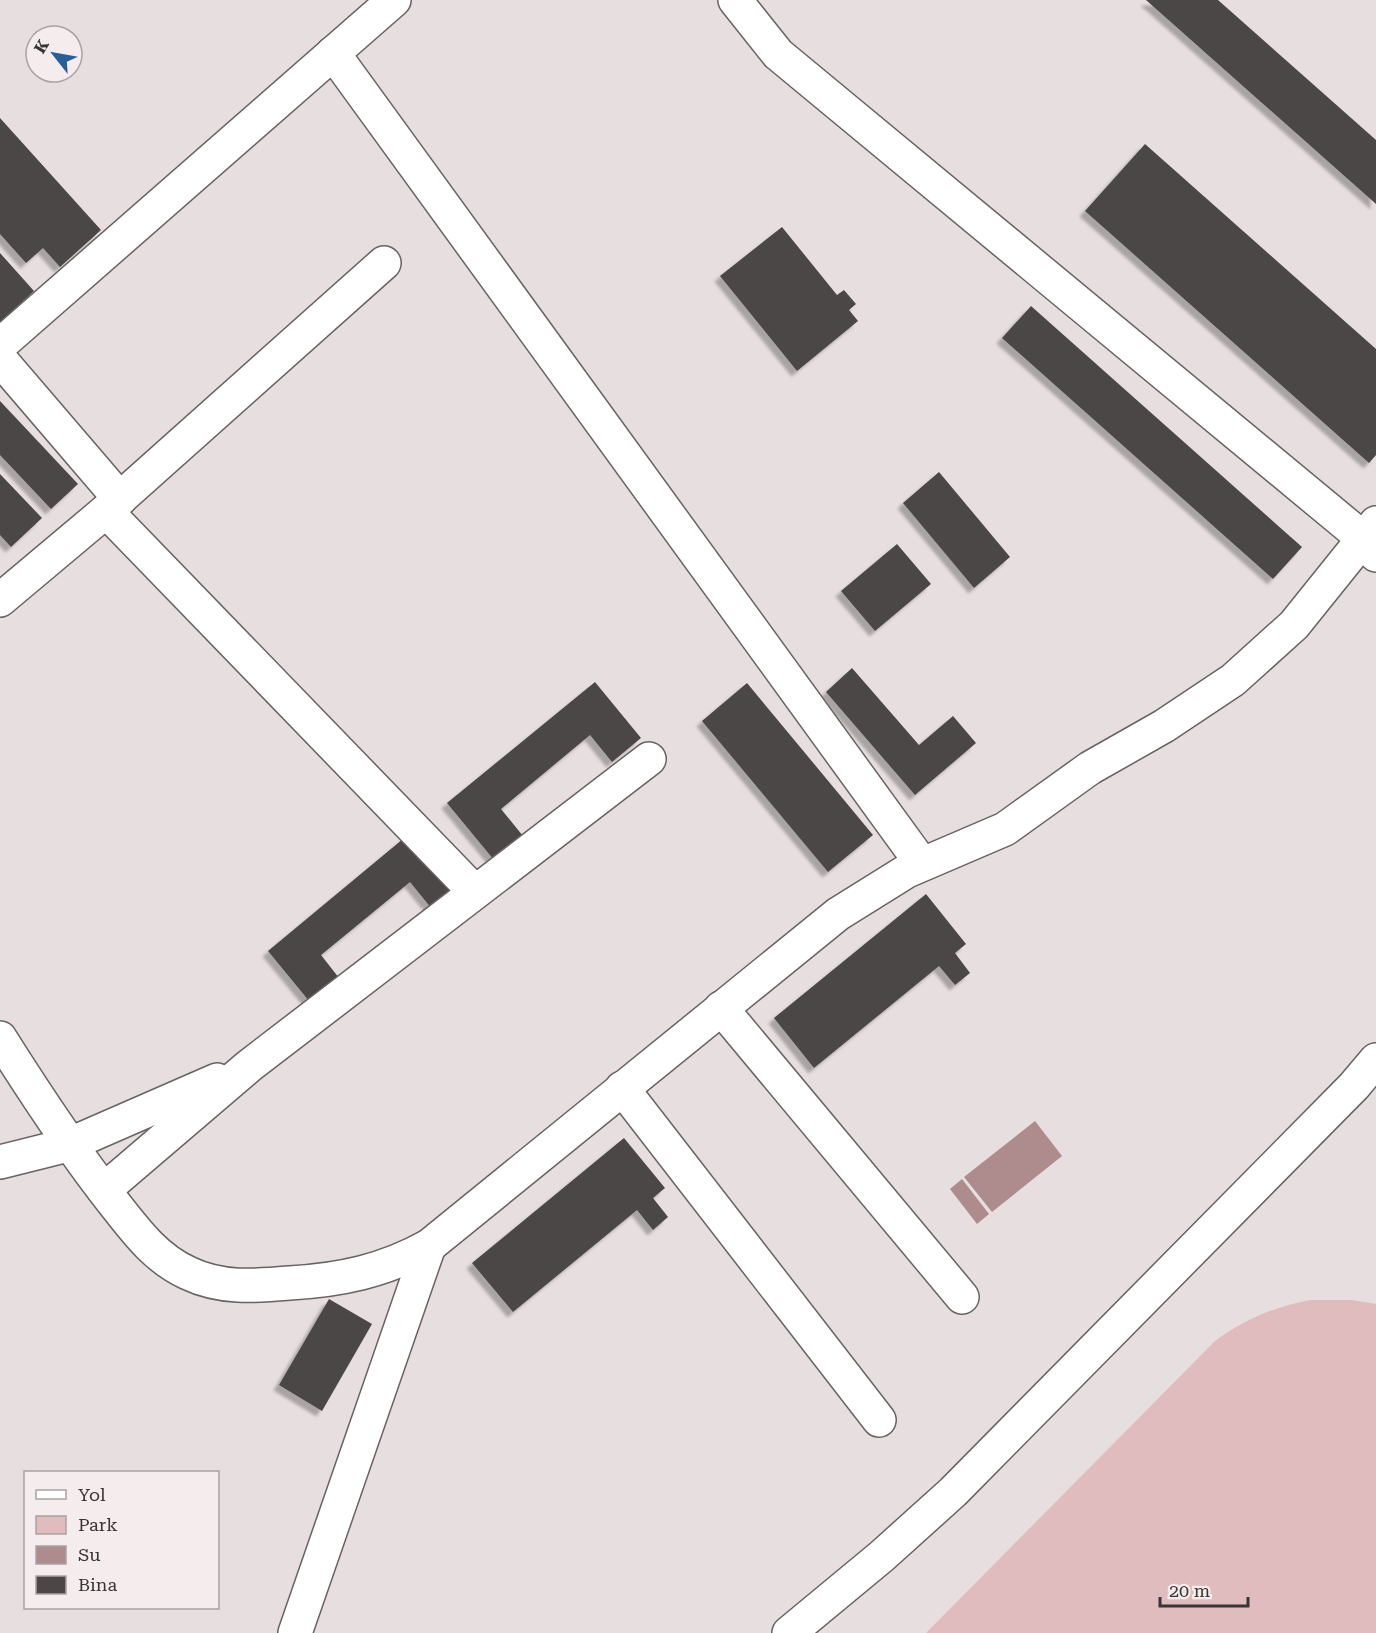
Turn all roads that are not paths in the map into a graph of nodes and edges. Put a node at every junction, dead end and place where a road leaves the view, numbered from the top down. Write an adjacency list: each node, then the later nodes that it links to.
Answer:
1 (394, 0): 3 (street)
2 (735, 0): 8 (street)
3 (333, 53): 5 (street); 11 (street)
4 (384, 263): 7 (street)
5 (0, 345)
6 (0, 359): 7 (street)
7 (113, 505): 9 (street); 12 (street)
8 (1372, 539): 11 (street)
9 (0, 600)
10 (649, 759): 12 (street)
11 (922, 864): 13 (street)
12 (475, 892): 16 (street)
13 (721, 1008): 17 (street); 22 (street)
14 (0, 1038): 18 (street)
15 (1376, 1060): 25 (street)
16 (249, 1066): 18 (street); 20 (street)
17 (622, 1088): 21 (street); 23 (street)
18 (68, 1144): 19 (street); 20 (street)
19 (0, 1162)
20 (104, 1190): 21 (street)
21 (429, 1246): 24 (street)
22 (962, 1297)
23 (879, 1420)
24 (295, 1633)
25 (789, 1633)

